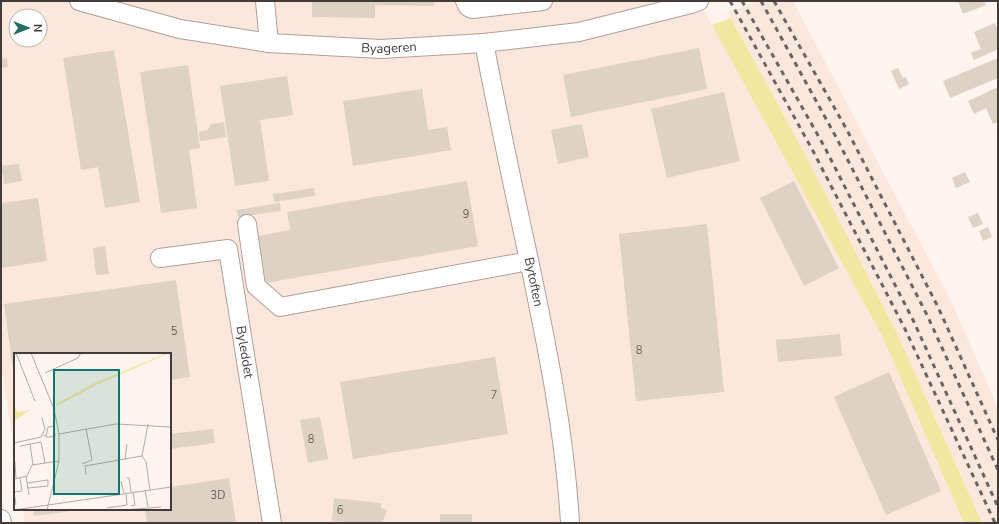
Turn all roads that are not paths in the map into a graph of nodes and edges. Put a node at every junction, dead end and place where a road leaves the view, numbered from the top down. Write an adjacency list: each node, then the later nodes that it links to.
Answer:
1 (79, 1): 6 (street, Byageren)
2 (265, 1): 6 (street)
3 (465, 1): 4 (street)
4 (543, 1)
5 (695, 3): 7 (street, Byageren)
6 (269, 42): 7 (street, Byageren)
7 (484, 43): 10 (street, Bytoften)
8 (247, 224): 10 (street)
9 (160, 258): 13 (street, Byleddet)
10 (529, 261): 14 (street, Bytoften)
11 (1, 519): 12 (street)
12 (2, 523)
13 (272, 523)
14 (570, 523)

